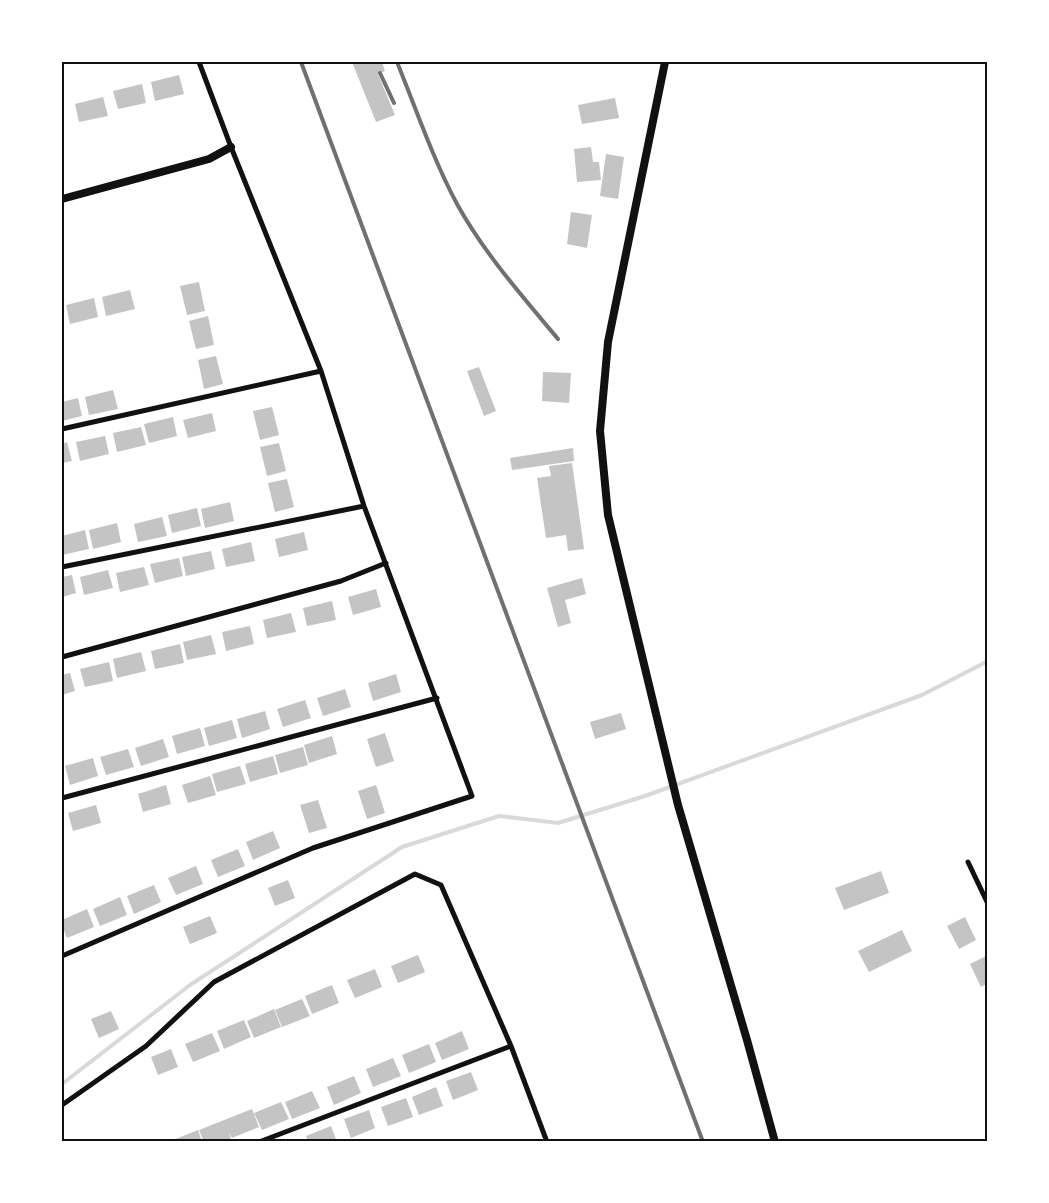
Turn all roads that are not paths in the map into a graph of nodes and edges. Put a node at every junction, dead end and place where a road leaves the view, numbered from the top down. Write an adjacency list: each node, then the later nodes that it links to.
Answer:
1 (199, 62): 3 (street)
2 (665, 62): 20 (main road)
3 (231, 147): 4 (main road); 5 (street)
4 (62, 199)
5 (321, 371): 6 (street); 7 (street)
6 (62, 429)
7 (364, 506): 8 (street); 9 (street)
8 (386, 563): 10 (street); 11 (street)
9 (62, 567)
10 (62, 657)
11 (437, 698): 12 (street); 15 (street)
12 (62, 798)
13 (969, 862): 14 (street)
14 (987, 904)
15 (62, 956)
16 (511, 1046): 17 (street); 18 (street); 19 (street)
17 (62, 1105)
18 (259, 1142)
19 (547, 1142)
20 (775, 1142)

